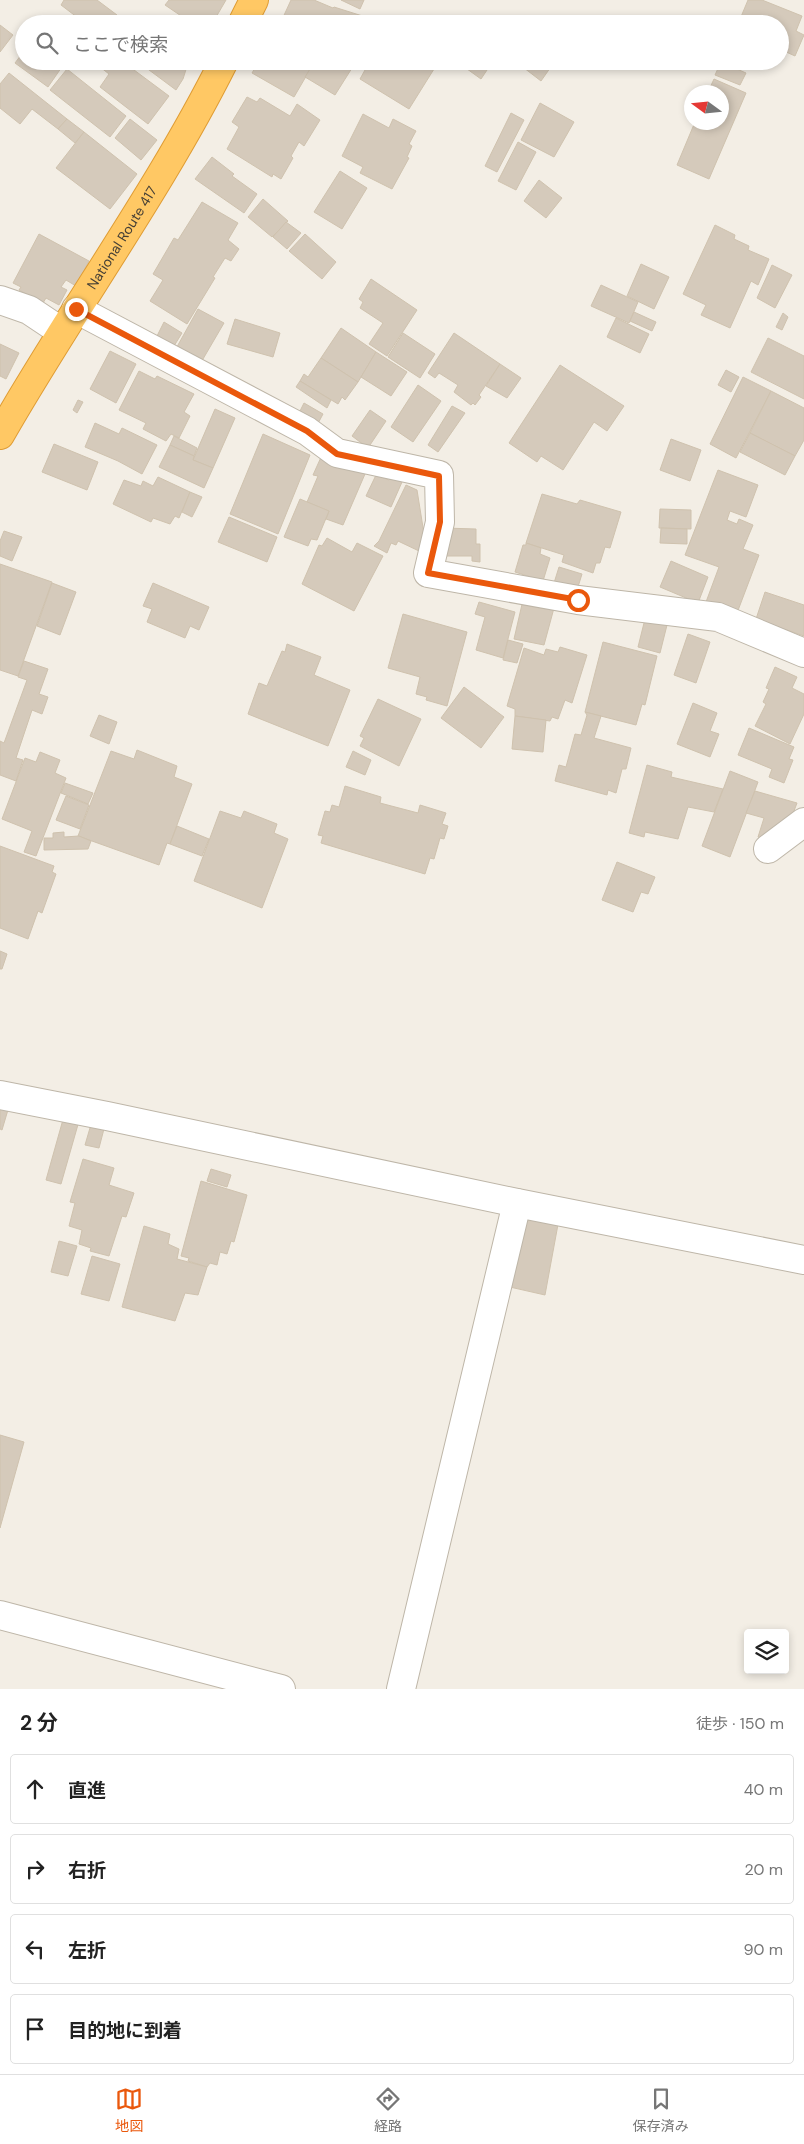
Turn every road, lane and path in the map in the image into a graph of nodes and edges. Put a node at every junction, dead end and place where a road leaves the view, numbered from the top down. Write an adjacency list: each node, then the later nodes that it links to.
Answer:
1 (254, 0): 2 (highway)
2 (246, 15)
3 (220, 70): 5 (highway, National Route 417)
4 (0, 300): 6 (street)
5 (76, 309): 6 (highway, National Route 417); 8 (street)
6 (62, 332): 7 (highway, National Route 417)
7 (0, 435)
8 (804, 652)
9 (804, 822): 10 (street)
10 (768, 849)
11 (0, 1095): 12 (street)
12 (517, 1203): 13 (street); 16 (street)
13 (804, 1260)
14 (0, 1615): 15 (street)
15 (281, 1689)
16 (400, 1689)

